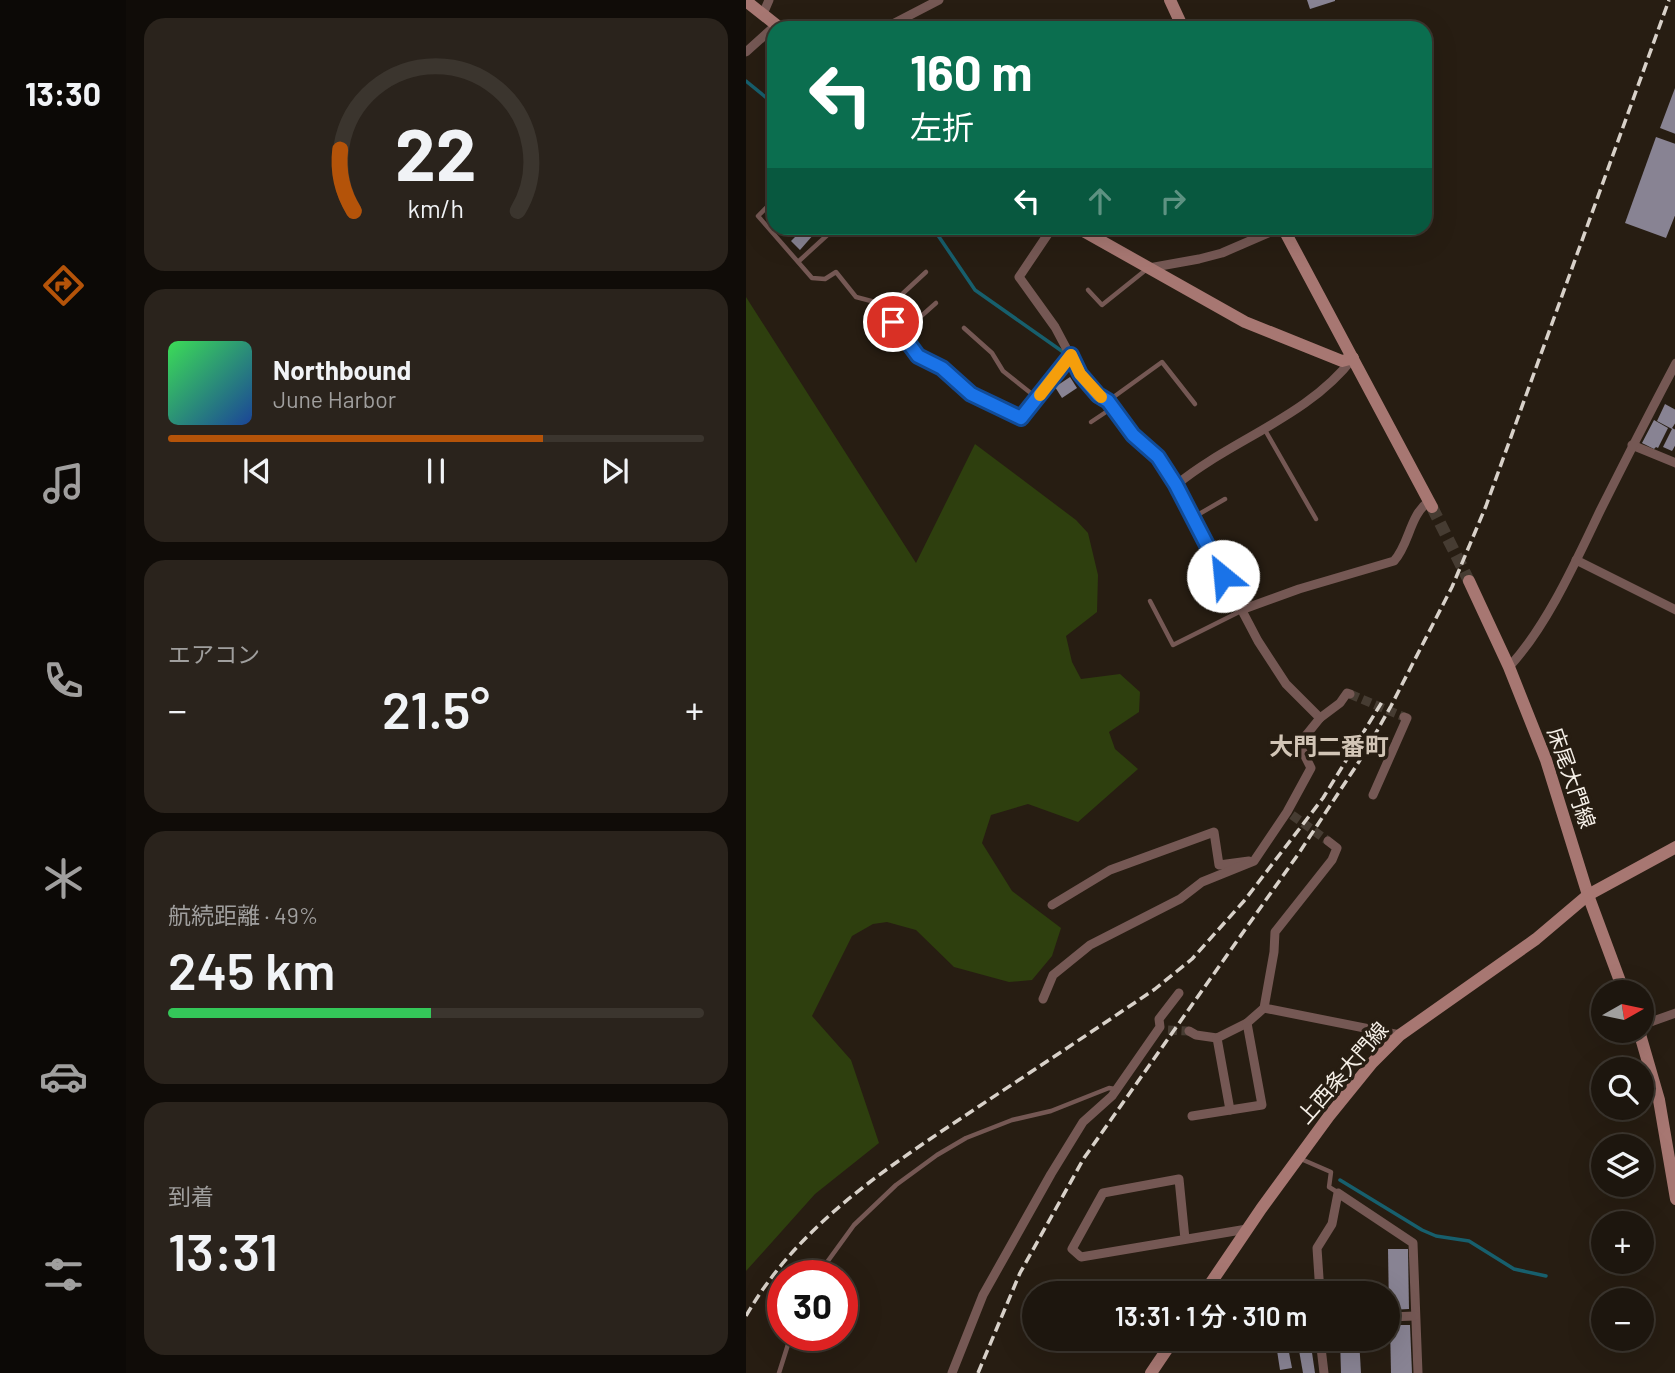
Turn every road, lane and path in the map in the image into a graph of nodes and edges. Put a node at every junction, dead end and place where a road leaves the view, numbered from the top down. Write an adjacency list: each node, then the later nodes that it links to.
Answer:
1 (769, 0): 5 (street)
2 (939, 0): 7 (street)
3 (1170, 0): 8 (main road)
4 (746, 1): 5 (main road)
5 (763, 15): 6 (main road)
6 (771, 21)
7 (898, 21)
8 (1176, 21)
9 (767, 35): 10 (street)
10 (746, 52)
11 (767, 207): 12 (lane)
12 (767, 226)
13 (775, 235): 19 (lane)
14 (827, 235): 19 (lane)
15 (1047, 235): 27 (street)
16 (1090, 235): 20 (main road)
17 (1265, 235): 20 (street)
18 (1286, 235): 28 (main road)
19 (799, 261): 24 (lane)
20 (1148, 268): 22 (lane); 28 (main road)
21 (926, 272): 24 (lane)
22 (1088, 290)
23 (936, 303): 26 (lane)
24 (885, 310): 26 (lane)
25 (964, 328): 30 (lane)
26 (901, 334): 30 (lane)
27 (1071, 355): 30 (lane); 32 (street)
28 (1353, 358): 34 (street); 39 (main road)
29 (1675, 363): 35 (street)
30 (1037, 398)
31 (1195, 404): 32 (lane)
32 (1110, 405): 33 (lane); 37 (street)
33 (1091, 422)
34 (1265, 429): 37 (street); 41 (lane)
35 (1632, 445): 36 (street); 42 (street)
36 (1675, 463)
37 (1176, 485): 40 (street)
38 (1225, 499): 40 (lane)
39 (1430, 504): 45 (street)
40 (1193, 518): 45 (street)
41 (1316, 519)
42 (1576, 561): 46 (street); 47 (street)
43 (1469, 581): 47 (main road, 床尾大門線)
44 (1150, 601): 45 (lane)
45 (1241, 610): 50 (street)
46 (1675, 610)
47 (1509, 667): 55 (main road, 床尾大門線)
48 (1350, 694): 50 (street)
49 (1404, 717): 51 (street)
50 (1320, 718): 54 (street)
51 (1373, 795)
52 (1328, 841): 60 (street)
53 (1675, 847): 55 (main road, 上西条大門線)
54 (1254, 861): 56 (street); 59 (street)
55 (1588, 895): 57 (main road, 床尾大門線); 65 (main road, 上西条大門線)
56 (1052, 905)
57 (1620, 980)
58 (1179, 993): 68 (street)
59 (1043, 999)
60 (1264, 1008): 63 (street); 65 (street)
61 (1675, 1013): 62 (street)
62 (1654, 1021)
63 (1246, 1023): 66 (street); 69 (street)
64 (1189, 1031): 66 (street)
65 (1400, 1035): 71 (main road, 上西条大門線)
66 (1217, 1038): 69 (street)
67 (1642, 1043): 73 (main road)
68 (1117, 1089): 76 (lane); 85 (street)
69 (1230, 1110): 70 (street)
70 (1192, 1116)
71 (1298, 1158): 72 (lane); 74 (main road, 上西条大門線)
72 (1338, 1193): 78 (street); 79 (street)
73 (1675, 1199)
74 (1247, 1229): 75 (street); 77 (main road, 上西条大門線)
75 (1185, 1240): 75 (street)
76 (829, 1260)
77 (1212, 1281)
78 (1319, 1281)
79 (1415, 1316): 80 (street); 88 (street)
80 (1400, 1317)
81 (786, 1351): 84 (lane)
82 (1166, 1351): 86 (main road)
83 (1321, 1351): 87 (street)
84 (779, 1373)
85 (952, 1373)
86 (1151, 1373)
87 (1324, 1373)
88 (1418, 1373)

